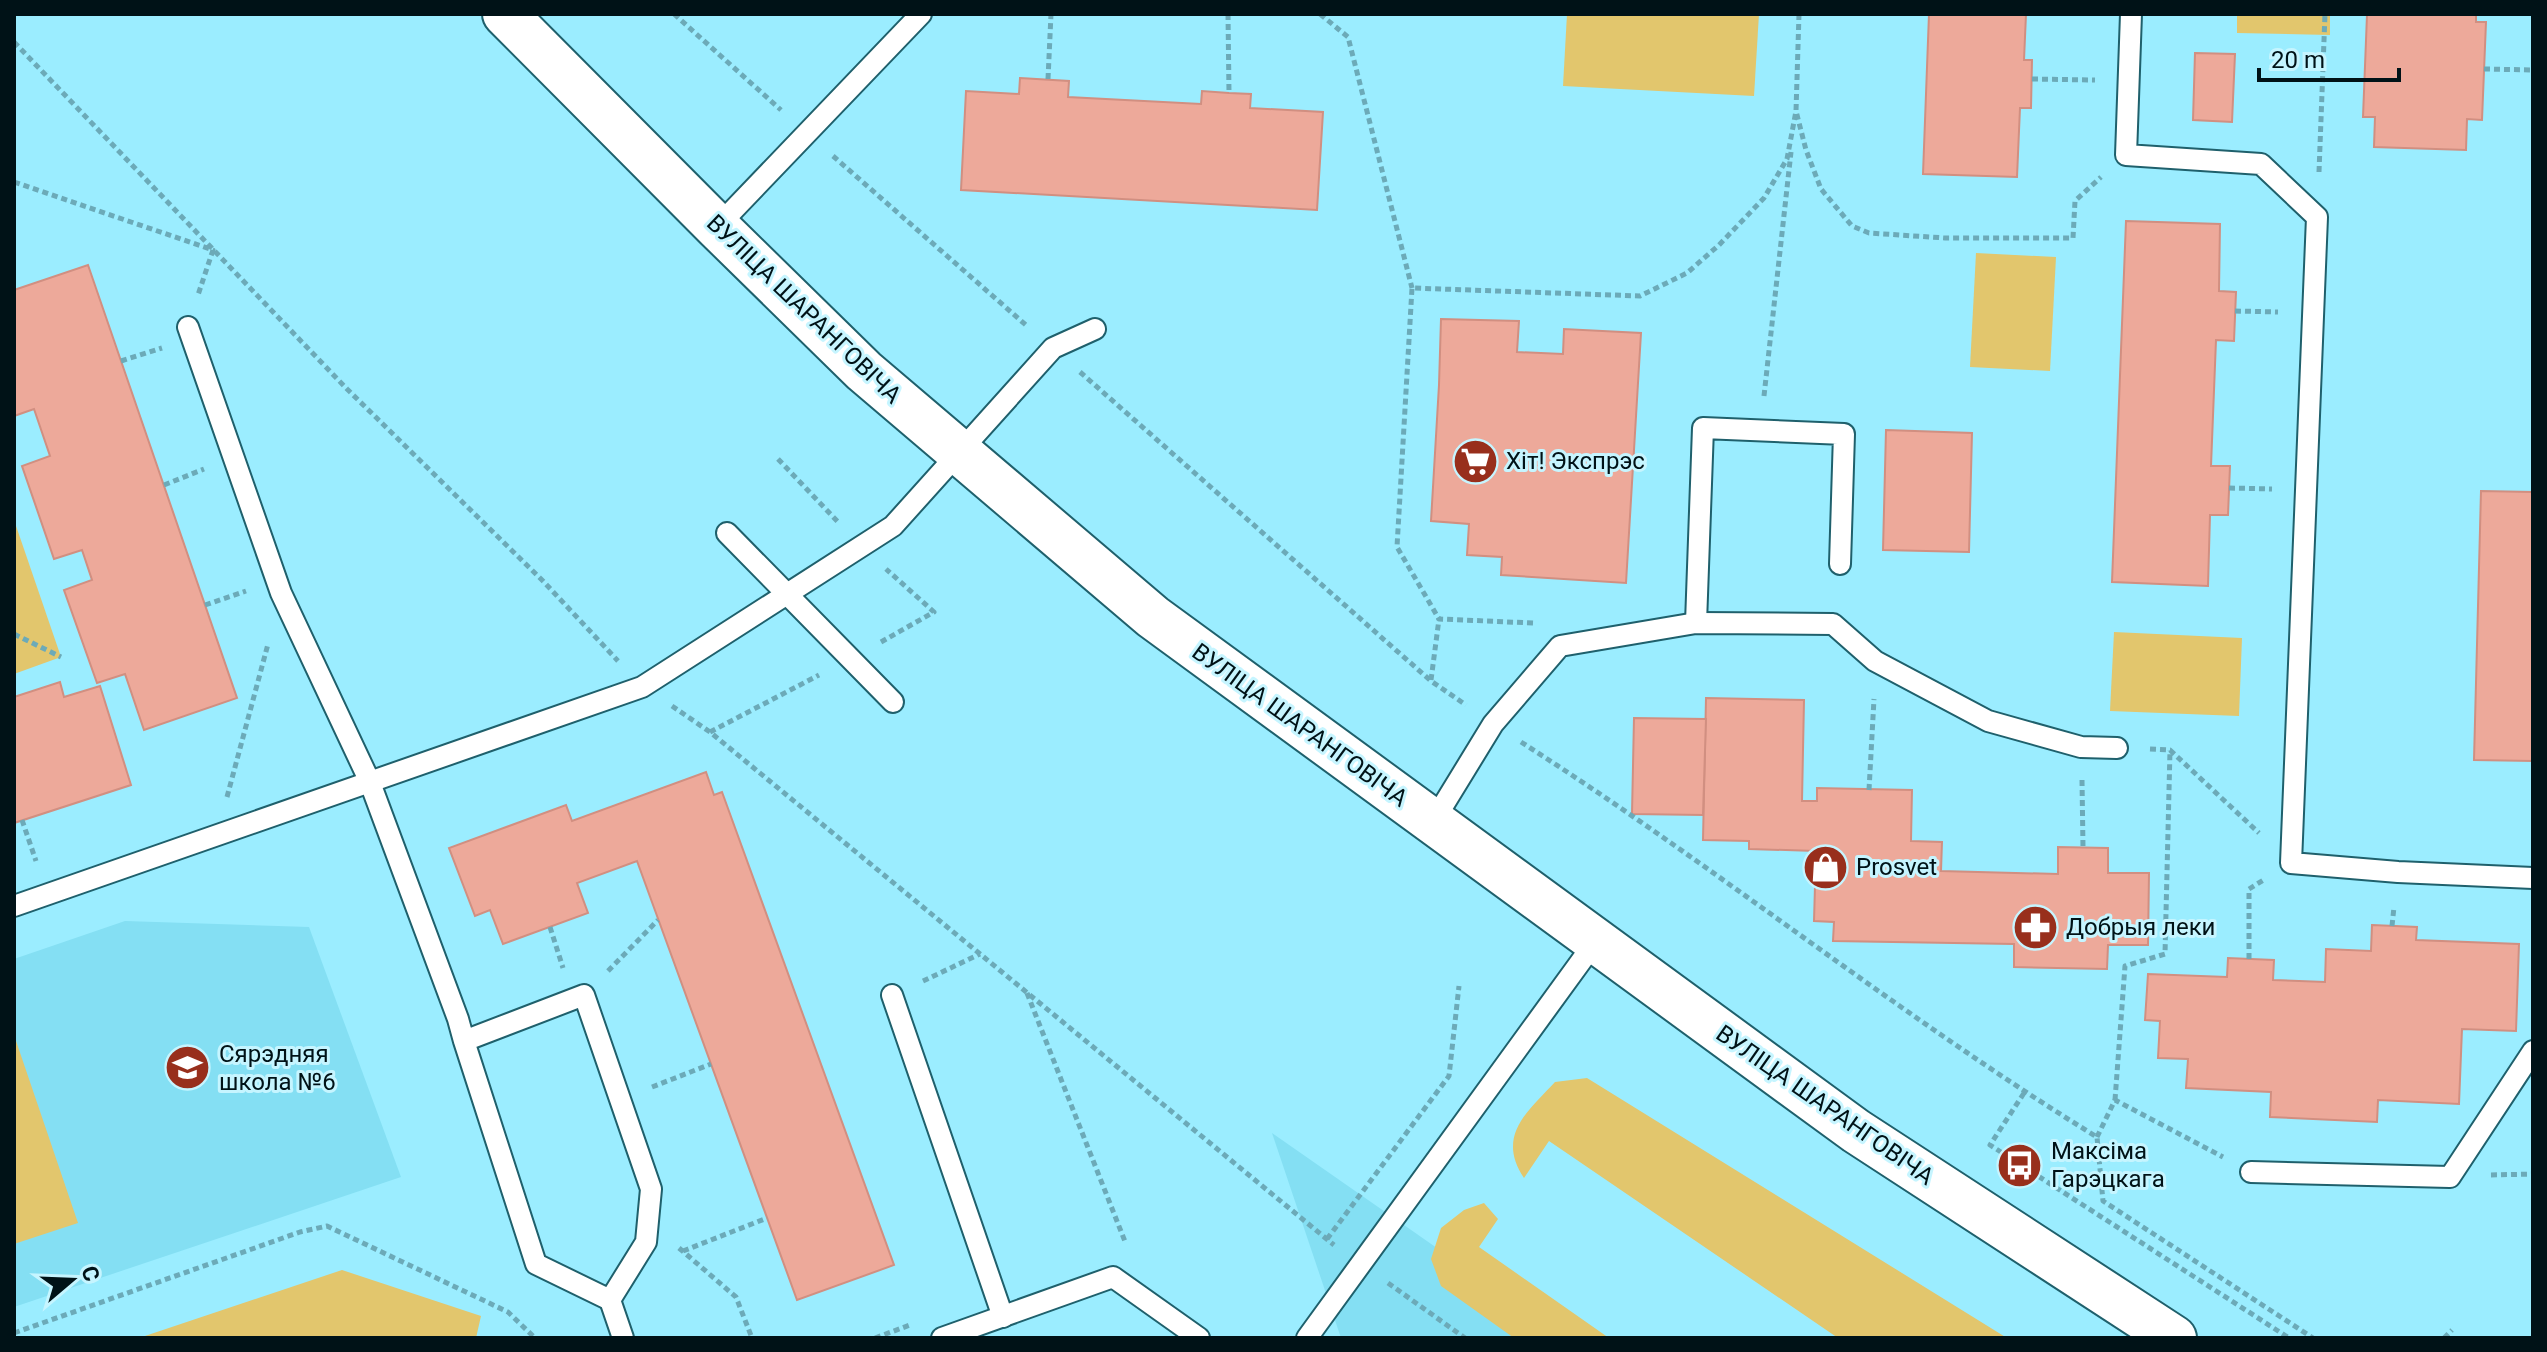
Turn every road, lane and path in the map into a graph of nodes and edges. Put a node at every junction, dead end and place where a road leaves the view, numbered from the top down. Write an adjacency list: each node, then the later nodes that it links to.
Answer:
1 (505, 14): 24 (main road, ВУЛІЦА ШАРАНГОВІЧА)
2 (674, 14): 20 (path)
3 (921, 14): 20 (lane)
4 (1051, 14): 15 (path)
5 (1228, 14): 18 (path)
6 (1320, 14): 26 (path)
7 (1799, 14): 19 (path)
8 (2131, 14): 17 (lane)
9 (2325, 14): 23 (path)
10 (14, 42): 12 (path)
11 (14, 49): 12 (path)
12 (21, 51): 25 (path)
13 (2484, 69): 14 (path)
14 (2533, 70)
15 (1048, 79)
16 (2032, 79): 17 (path)
17 (2129, 81): 23 (lane)
18 (1229, 93)
19 (1796, 111): 22 (path); 26 (path); 32 (path)
20 (808, 134): 24 (lane); 31 (path)
21 (14, 182): 25 (path)
22 (2075, 201)
23 (2317, 217): 28 (lane)
24 (717, 227): 33 (main road, ВУЛІЦА ШАРАНГОВІЧА)
25 (213, 250): 29 (path); 46 (path)
26 (1412, 288): 38 (path)
27 (2235, 311): 28 (path)
28 (2314, 312): 58 (lane)
29 (188, 327): 36 (lane)
30 (1095, 329): 31 (lane)
31 (1053, 348): 33 (lane); 45 (path)
32 (1760, 430): 35 (lane); 39 (lane)
33 (958, 451): 37 (lane); 55 (main road, ВУЛІЦА ШАРАНГОВІЧА)
34 (727, 533): 37 (lane)
35 (1840, 564)
36 (281, 593): 52 (lane); 56 (path)
37 (787, 595): 43 (lane); 46 (lane)
38 (1439, 619): 41 (path); 45 (path)
39 (1696, 623): 41 (lane); 44 (lane)
40 (14, 634): 42 (path)
41 (1560, 646): 48 (lane)
42 (61, 657)
43 (850, 659): 47 (lane); 49 (path)
44 (1875, 661): 50 (lane); 53 (path)
45 (1431, 681): 48 (path)
46 (642, 687): 49 (path); 52 (lane)
47 (893, 702)
48 (1493, 724): 55 (lane); 73 (path)
49 (710, 732): 64 (path)
50 (2081, 747): 51 (lane); 57 (path)
51 (2117, 748)
52 (369, 780): 56 (lane); 70 (lane)
53 (1869, 790)
54 (22, 820): 60 (path)
55 (1433, 822): 63 (main road, ВУЛІЦА ШАРАНГОВІЧА)
56 (211, 837): 60 (lane)
57 (2083, 847)
58 (2291, 863): 59 (lane); 65 (path); 75 (path)
59 (2533, 878)
60 (47, 894): 61 (lane)
61 (14, 906)
62 (658, 920): 68 (path)
63 (1595, 942): 85 (lane); 97 (main road, ВУЛІЦА ШАРАНГОВІЧА)
64 (980, 954): 67 (path); 69 (path)
65 (2249, 959)
66 (1459, 986): 81 (path)
67 (1027, 992): 81 (path); 83 (path)
68 (584, 995): 70 (lane); 74 (lane)
69 (892, 995): 87 (lane)
70 (464, 1041): 86 (lane)
71 (2533, 1051): 77 (lane)
72 (711, 1064): 74 (path)
73 (2024, 1093): 76 (path); 79 (path)
74 (620, 1099): 82 (lane)
75 (2115, 1100): 76 (path); 77 (path)
76 (2097, 1137): 78 (path)
77 (2251, 1172)
78 (2103, 1201): 79 (path); 99 (path)
79 (2095, 1213): 98 (path)
80 (767, 1218): 84 (path)
81 (1327, 1239): 85 (path)
82 (646, 1242): 84 (path); 86 (lane)
83 (1127, 1247)
84 (683, 1251): 93 (path)
85 (1361, 1263): 90 (lane); 96 (path)
86 (610, 1300): 92 (lane)
87 (1003, 1317): 94 (lane); 95 (lane)
88 (2452, 1330): 100 (path)
89 (14, 1333): 91 (path)
90 (1312, 1336)
91 (535, 1338)
92 (623, 1338)
93 (752, 1338)
94 (942, 1338)
95 (1199, 1338)
96 (1465, 1338)
97 (2174, 1338)
98 (2289, 1338)
99 (2313, 1338)
100 (2444, 1338)

